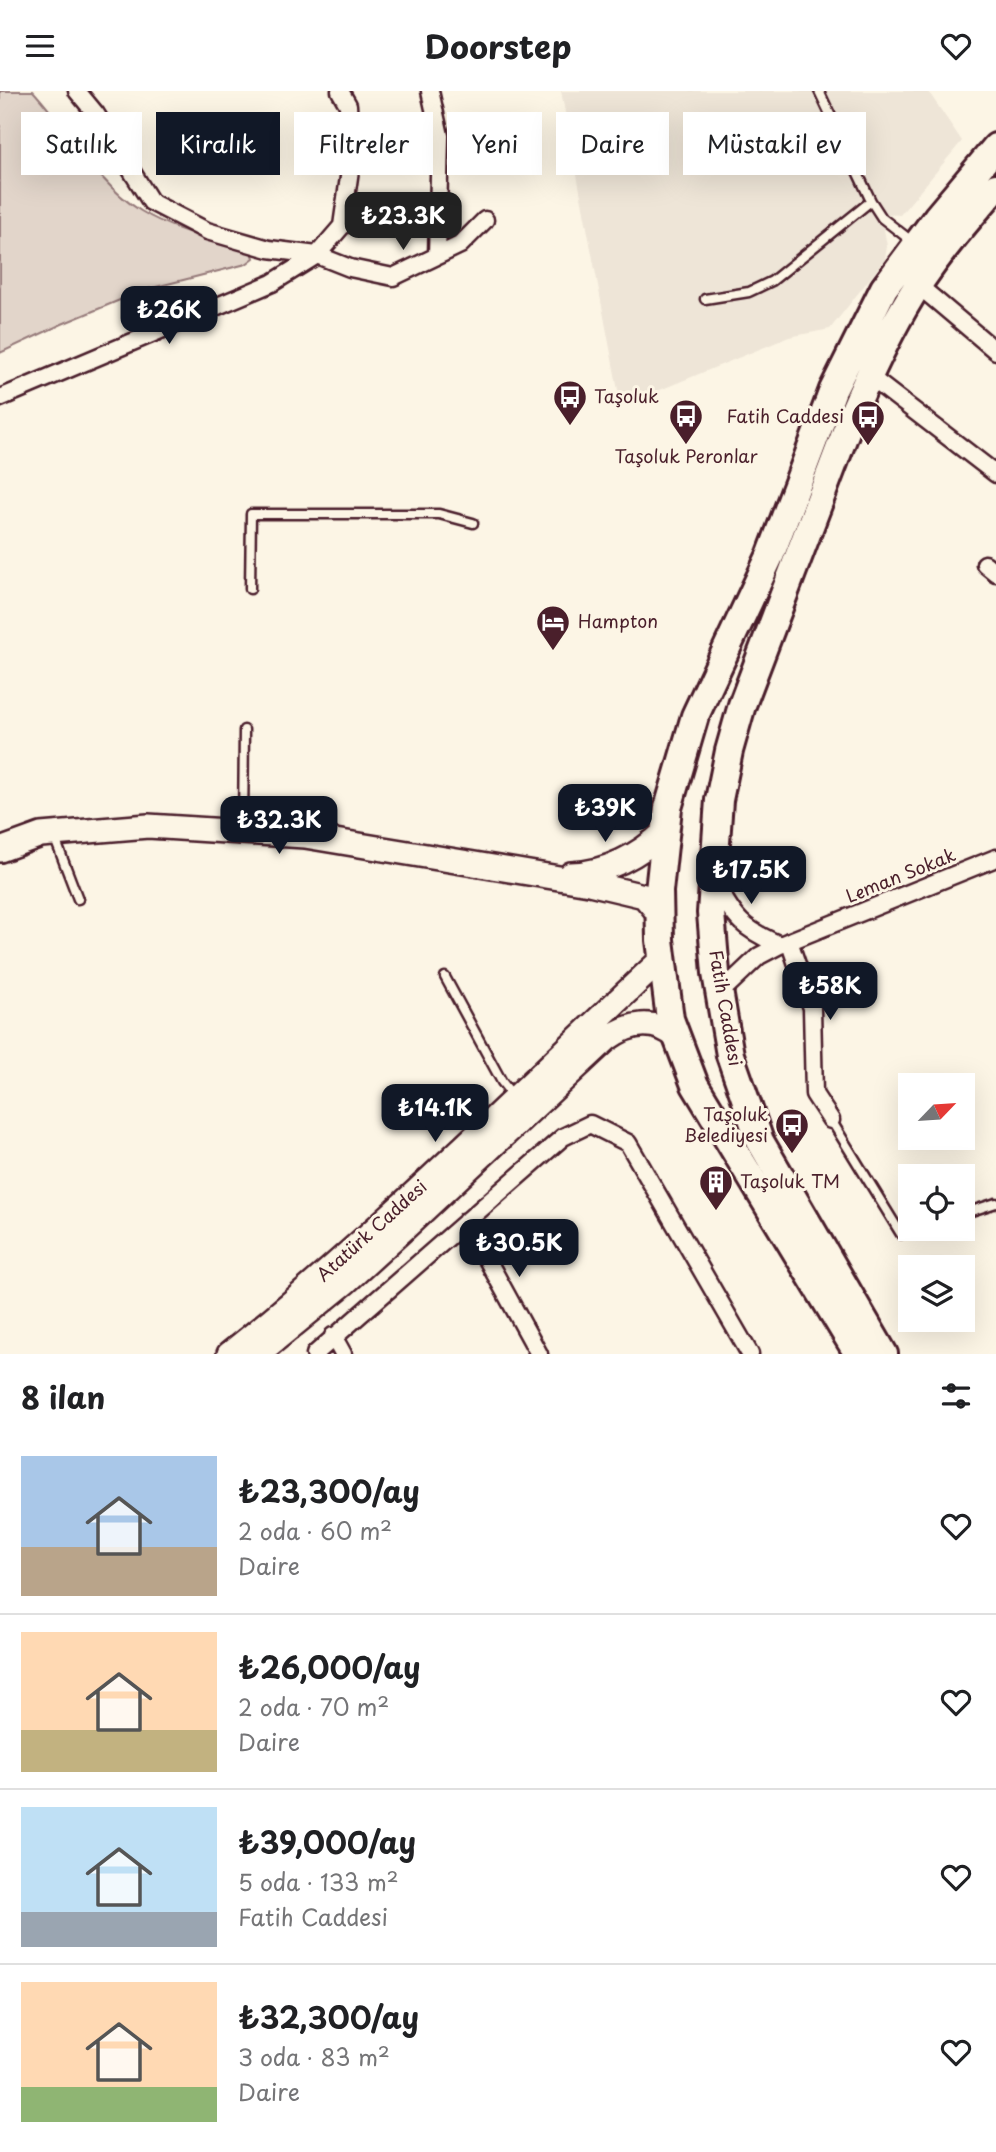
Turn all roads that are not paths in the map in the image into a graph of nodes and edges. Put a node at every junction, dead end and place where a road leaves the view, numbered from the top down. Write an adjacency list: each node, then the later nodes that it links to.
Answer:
1 (77, 91): 10 (street)
2 (340, 91): 10 (street)
3 (430, 91): 11 (street)
4 (819, 91): 7 (lane)
5 (996, 147): 9 (main road)
6 (996, 187): 12 (main road, Fatih Caddesi)
7 (871, 201): 9 (lane); 13 (lane)
8 (485, 220): 11 (street)
9 (917, 245): 20 (main road)
10 (317, 255): 11 (street); 16 (street)
11 (437, 256)
12 (919, 286): 14 (street); 15 (main road, Fatih Caddesi)
13 (705, 299)
14 (996, 351)
15 (869, 376): 17 (street); 22 (main road, Fatih Caddesi)
16 (0, 398)
17 (996, 474)
18 (473, 523): 19 (lane)
19 (250, 589)
20 (695, 716): 22 (main road); 23 (main road)
21 (244, 730): 24 (lane)
22 (729, 751): 29 (main road, Fatih Caddesi)
23 (665, 831): 28 (main road); 31 (main road)
24 (243, 832): 25 (main road); 28 (main road)
25 (53, 834): 26 (main road); 30 (lane)
26 (0, 850)
27 (996, 858): 32 (street, Leman Sokak)
28 (553, 875): 31 (main road)
29 (712, 878): 32 (street); 35 (main road, Fatih Caddesi)
30 (78, 899)
31 (660, 915): 33 (main road)
32 (785, 943): 35 (street, Leman Sokak); 39 (street)
33 (662, 959): 36 (main road); 38 (main road, Atatürk Caddesi)
34 (445, 977): 38 (lane)
35 (720, 993): 37 (main road, Fatih Caddesi)
36 (679, 1045): 37 (main road); 46 (main road, Atatürk Caddesi); 51 (main road)
37 (730, 1055): 52 (main road, Fatih Caddesi)
38 (514, 1098): 45 (main road, Atatürk Caddesi)
39 (831, 1119): 43 (lane)
40 (996, 1203): 41 (lane)
41 (975, 1210)
42 (466, 1221): 44 (street); 49 (street); 50 (street)
43 (898, 1229)
44 (333, 1336): 47 (street); 48 (street)
45 (229, 1354)
46 (258, 1354)
47 (315, 1354)
48 (343, 1354)
49 (539, 1354)
50 (750, 1354)
51 (858, 1354)
52 (884, 1354)

